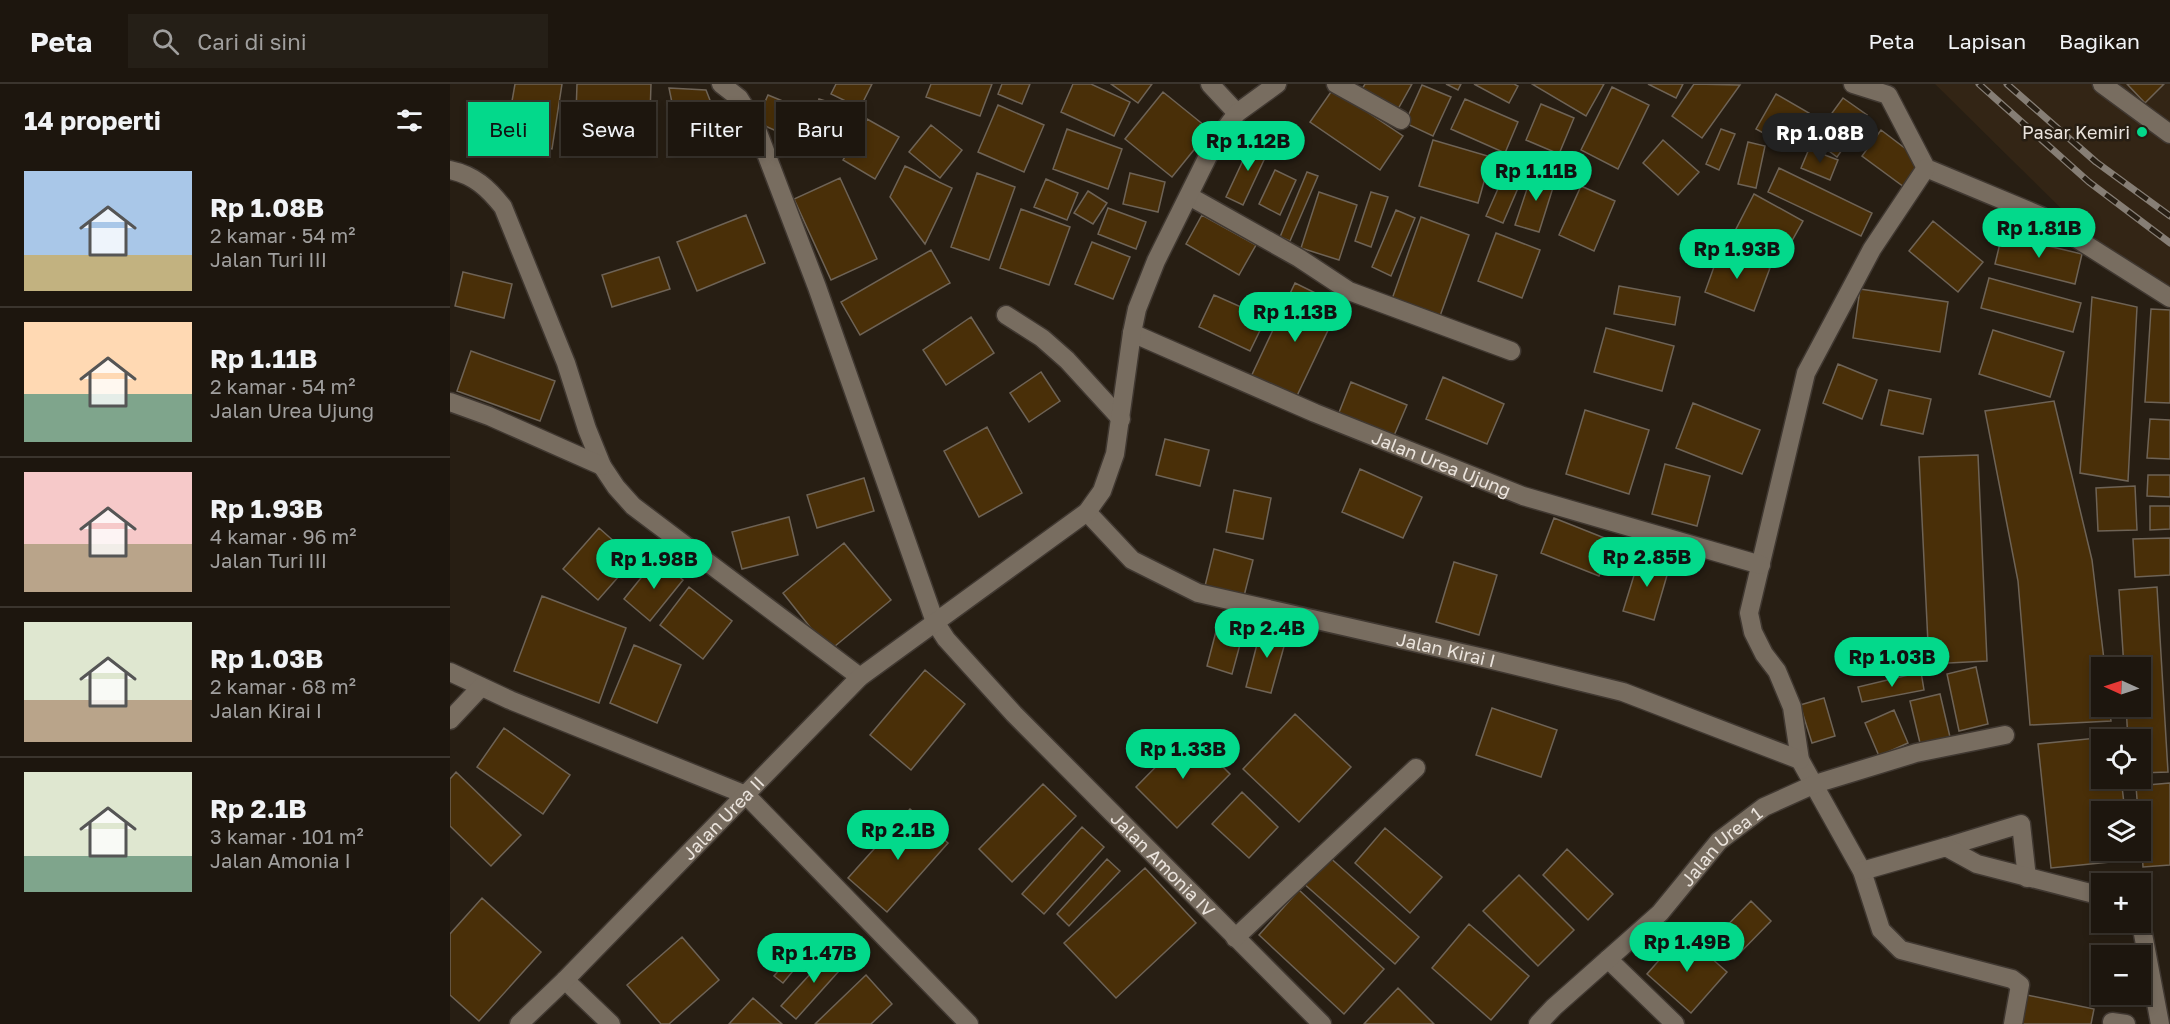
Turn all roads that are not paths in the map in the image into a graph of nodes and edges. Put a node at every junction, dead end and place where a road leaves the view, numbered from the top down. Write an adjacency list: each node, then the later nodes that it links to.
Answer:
1 (721, 84): 22 (street, Jalan Amonia IV)
2 (1210, 84): 7 (street)
3 (1277, 84): 7 (street)
4 (1336, 84): 8 (street)
5 (1853, 84): 10 (street)
6 (2102, 84): 9 (street)
7 (1237, 113): 12 (street)
8 (1401, 120)
9 (2170, 134)
10 (1926, 168): 13 (street); 21 (street)
11 (450, 170): 19 (street)
12 (1189, 196): 15 (street); 16 (street)
13 (2170, 298)
14 (1006, 315): 18 (street)
15 (1132, 333): 18 (street); 21 (street, Jalan Urea Ujung)
16 (1511, 351)
17 (450, 402): 19 (street)
18 (1121, 419): 20 (street)
19 (602, 466): 24 (street)
20 (1087, 512): 22 (street); 28 (street, Jalan Kirai I)
21 (1761, 565): 28 (street)
22 (935, 622): 24 (street, Jalan Urea II); 37 (street, Jalan Amonia IV)
23 (450, 672): 25 (street)
24 (860, 676): 31 (street, Jalan Urea II)
25 (481, 687): 26 (street); 31 (street)
26 (450, 720)
27 (2005, 735): 30 (street, Jalan Urea 1)
28 (1800, 760): 30 (street)
29 (1416, 768): 37 (street)
30 (1815, 784): 33 (street); 38 (street, Jalan Urea 1)
31 (746, 795): 39 (street, Jalan Urea II); 42 (street)
32 (1946, 847): 33 (street); 34 (street); 34 (street)
33 (1862, 871): 46 (street)
34 (2027, 878): 35 (street)
35 (2091, 893)
36 (2143, 933): 47 (street)
37 (1235, 938): 43 (street, Jalan Amonia IV)
38 (1608, 958): 44 (street, Jalan Urea 1); 45 (street)
39 (565, 980): 40 (street, Jalan Urea II); 41 (street)
40 (519, 1024)
41 (611, 1024)
42 (969, 1024)
43 (1322, 1024)
44 (1538, 1024)
45 (1675, 1024)
46 (2013, 1024)
47 (2160, 1024)

